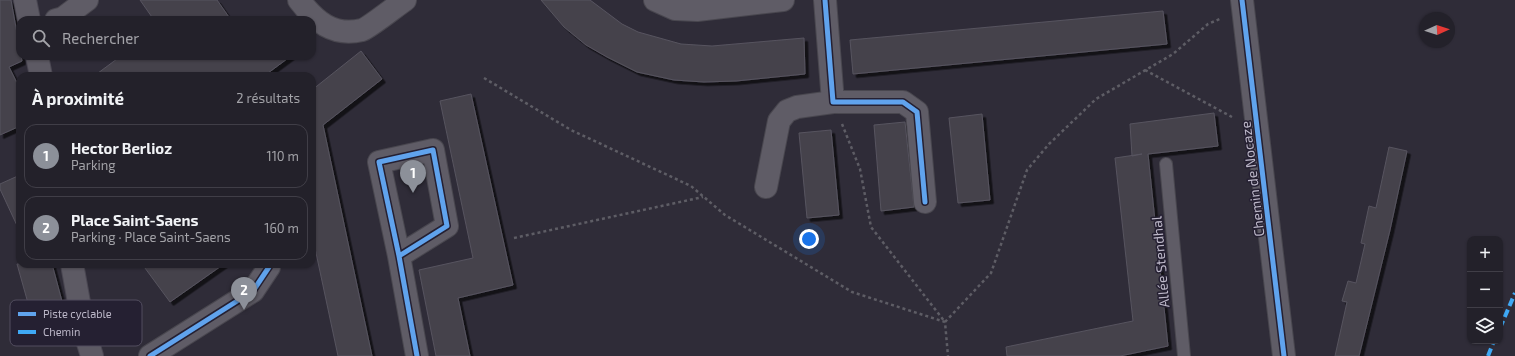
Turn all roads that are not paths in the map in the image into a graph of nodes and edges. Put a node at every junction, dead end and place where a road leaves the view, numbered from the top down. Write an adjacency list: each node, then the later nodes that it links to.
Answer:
1 (25, 0): 9 (street)
2 (87, 0): 10 (street)
3 (299, 0): 11 (street)
4 (405, 0): 12 (street)
5 (655, 0): 6 (street)
6 (783, 0)
7 (825, 0): 15 (street)
8 (1243, 5): 24 (street, Chemin de Nocaze)
9 (28, 16)
10 (66, 16)
11 (312, 16)
12 (316, 19)
13 (38, 60): 14 (street)
14 (40, 72)
15 (833, 102): 17 (street); 18 (street)
16 (1166, 164): 28 (lane, Allée Stendhal)
17 (766, 187)
18 (925, 202)
19 (399, 256): 19 (street); 27 (street)
20 (73, 268): 22 (street)
21 (269, 268): 26 (street)
22 (79, 300)
23 (89, 346): 25 (street)
24 (1280, 355)
25 (92, 356)
26 (150, 356)
27 (417, 356)
28 (1184, 356)

